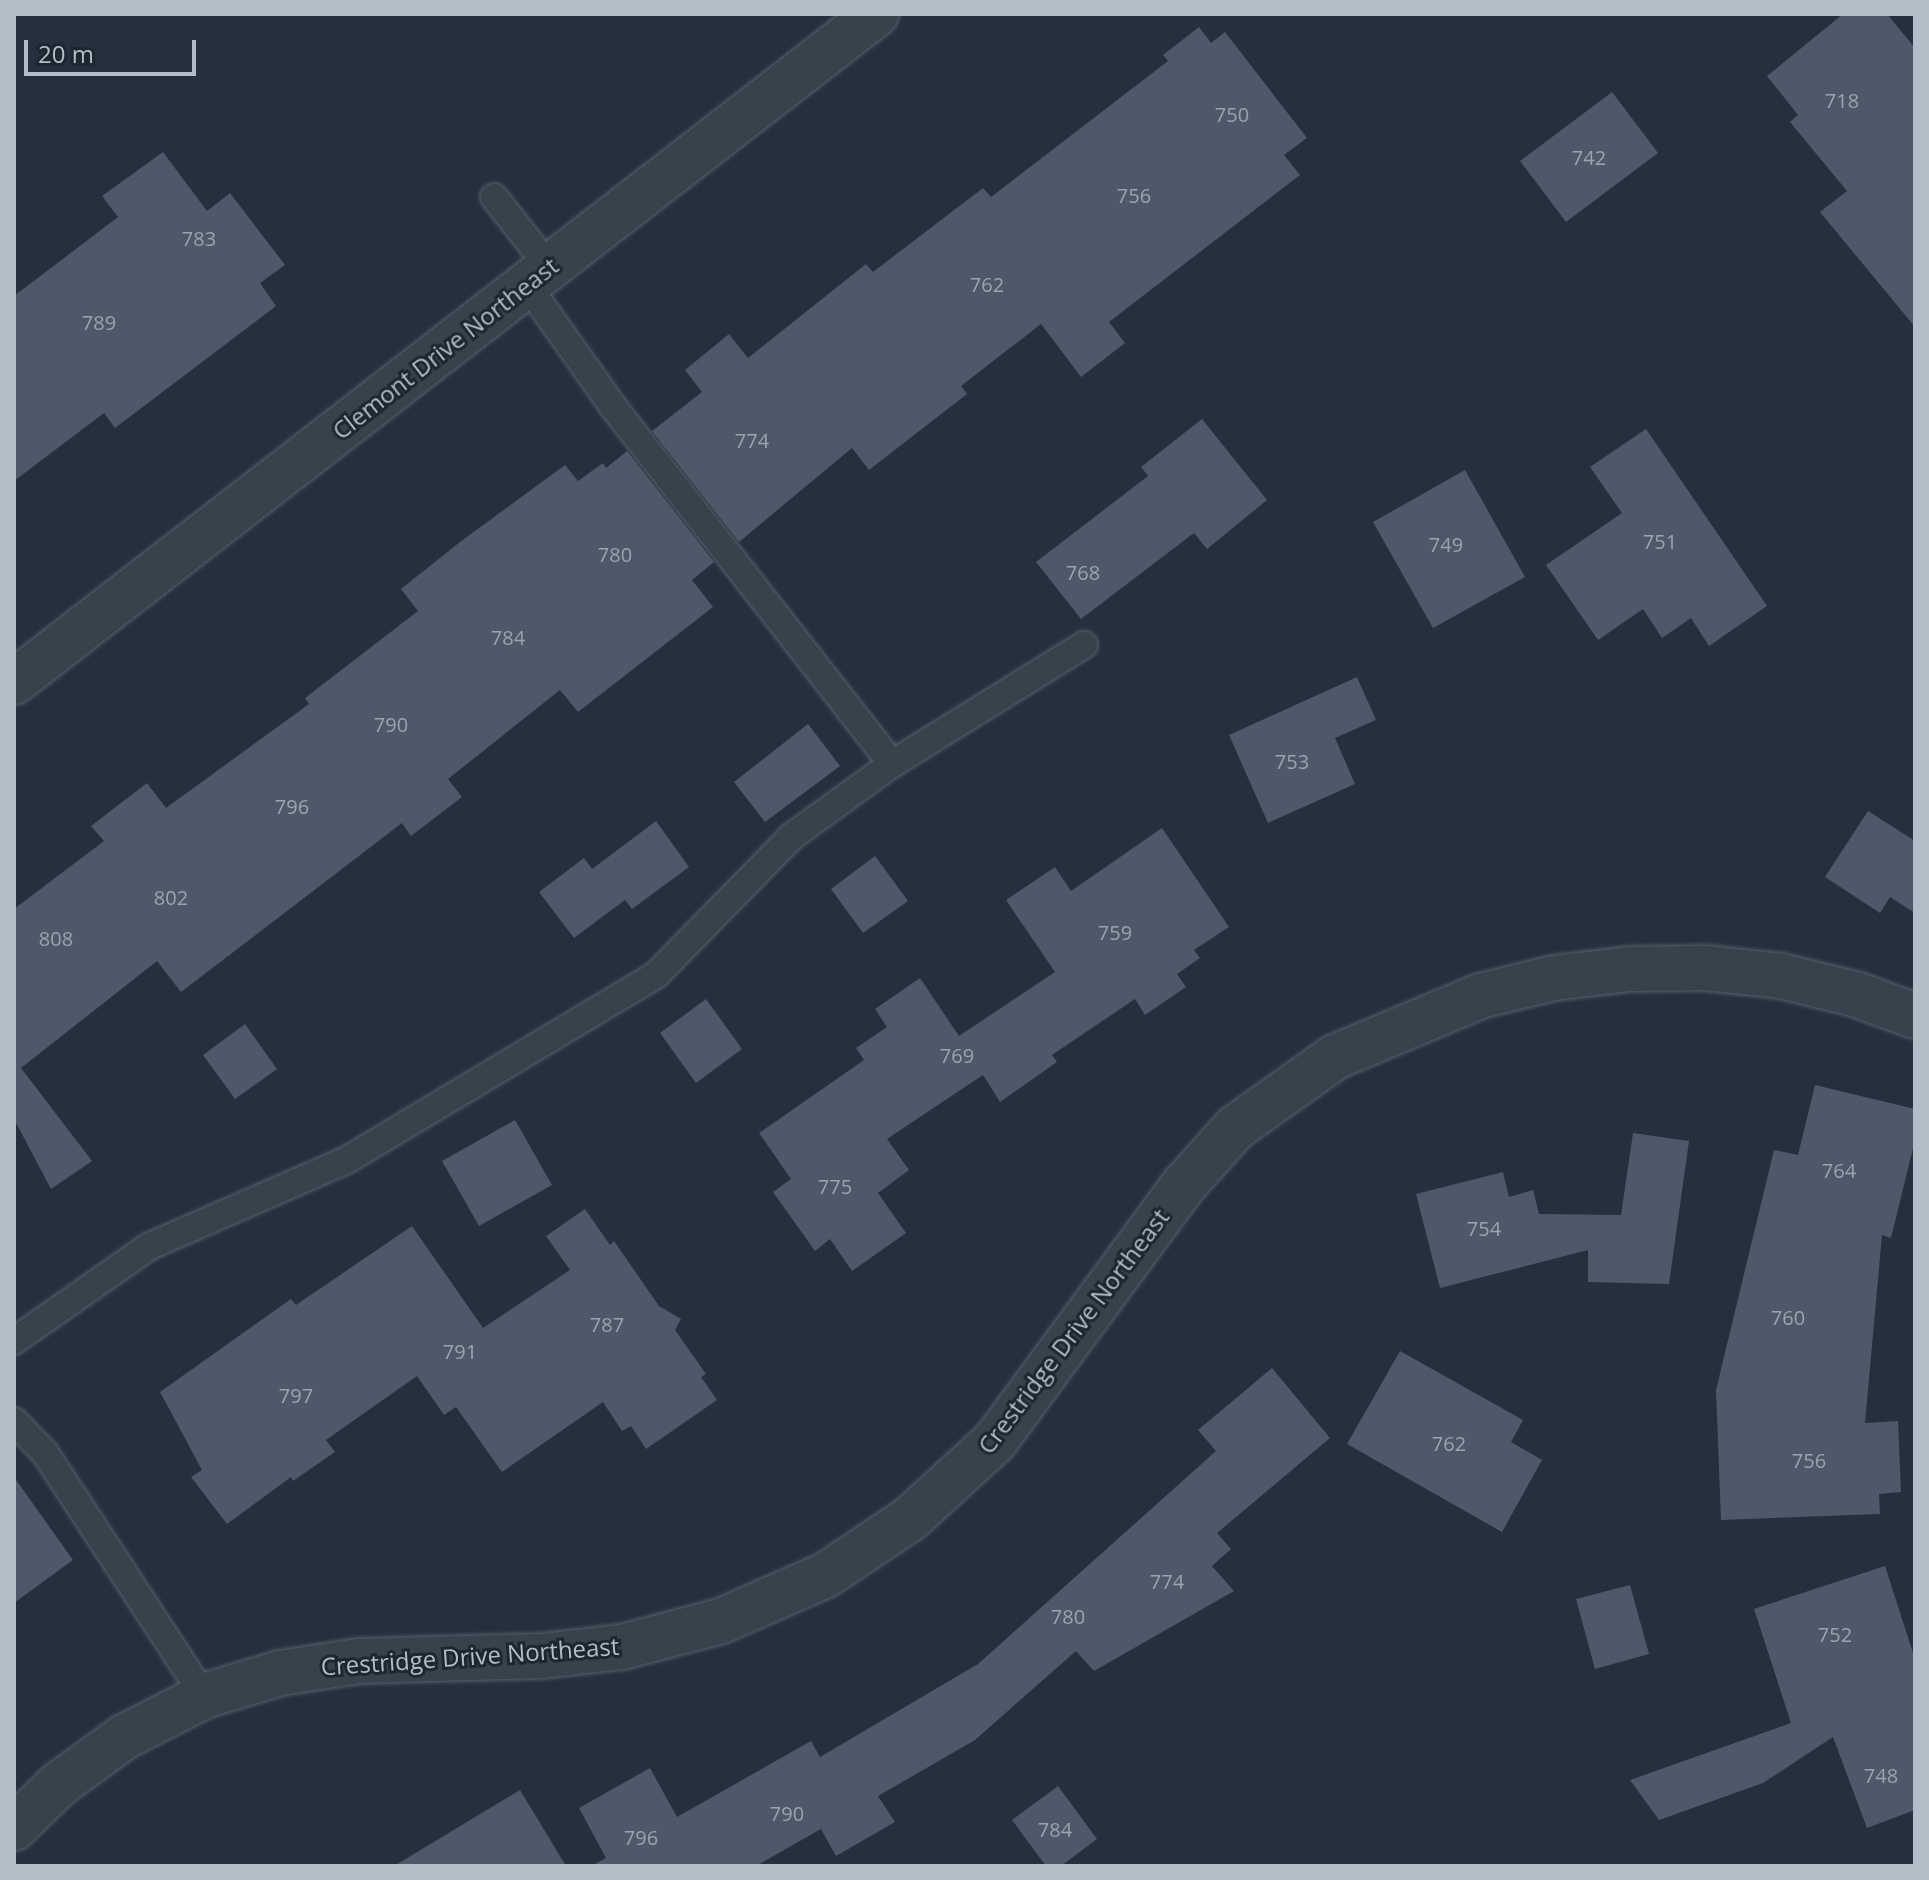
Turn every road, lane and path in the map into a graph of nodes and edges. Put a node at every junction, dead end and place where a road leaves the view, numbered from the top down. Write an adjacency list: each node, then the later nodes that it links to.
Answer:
1 (876, 14): 3 (street, Clemont Drive Northeast)
2 (494, 197): 3 (lane)
3 (538, 276): 5 (street, Clemont Drive Northeast); 6 (lane)
4 (1084, 645): 6 (lane)
5 (14, 682)
6 (892, 764): 8 (lane)
7 (1915, 1016): 10 (street, Crestridge Drive Northeast)
8 (14, 1341)
9 (14, 1421): 10 (lane)
10 (204, 1696): 11 (street, Crestridge Drive Northeast)
11 (14, 1828)

